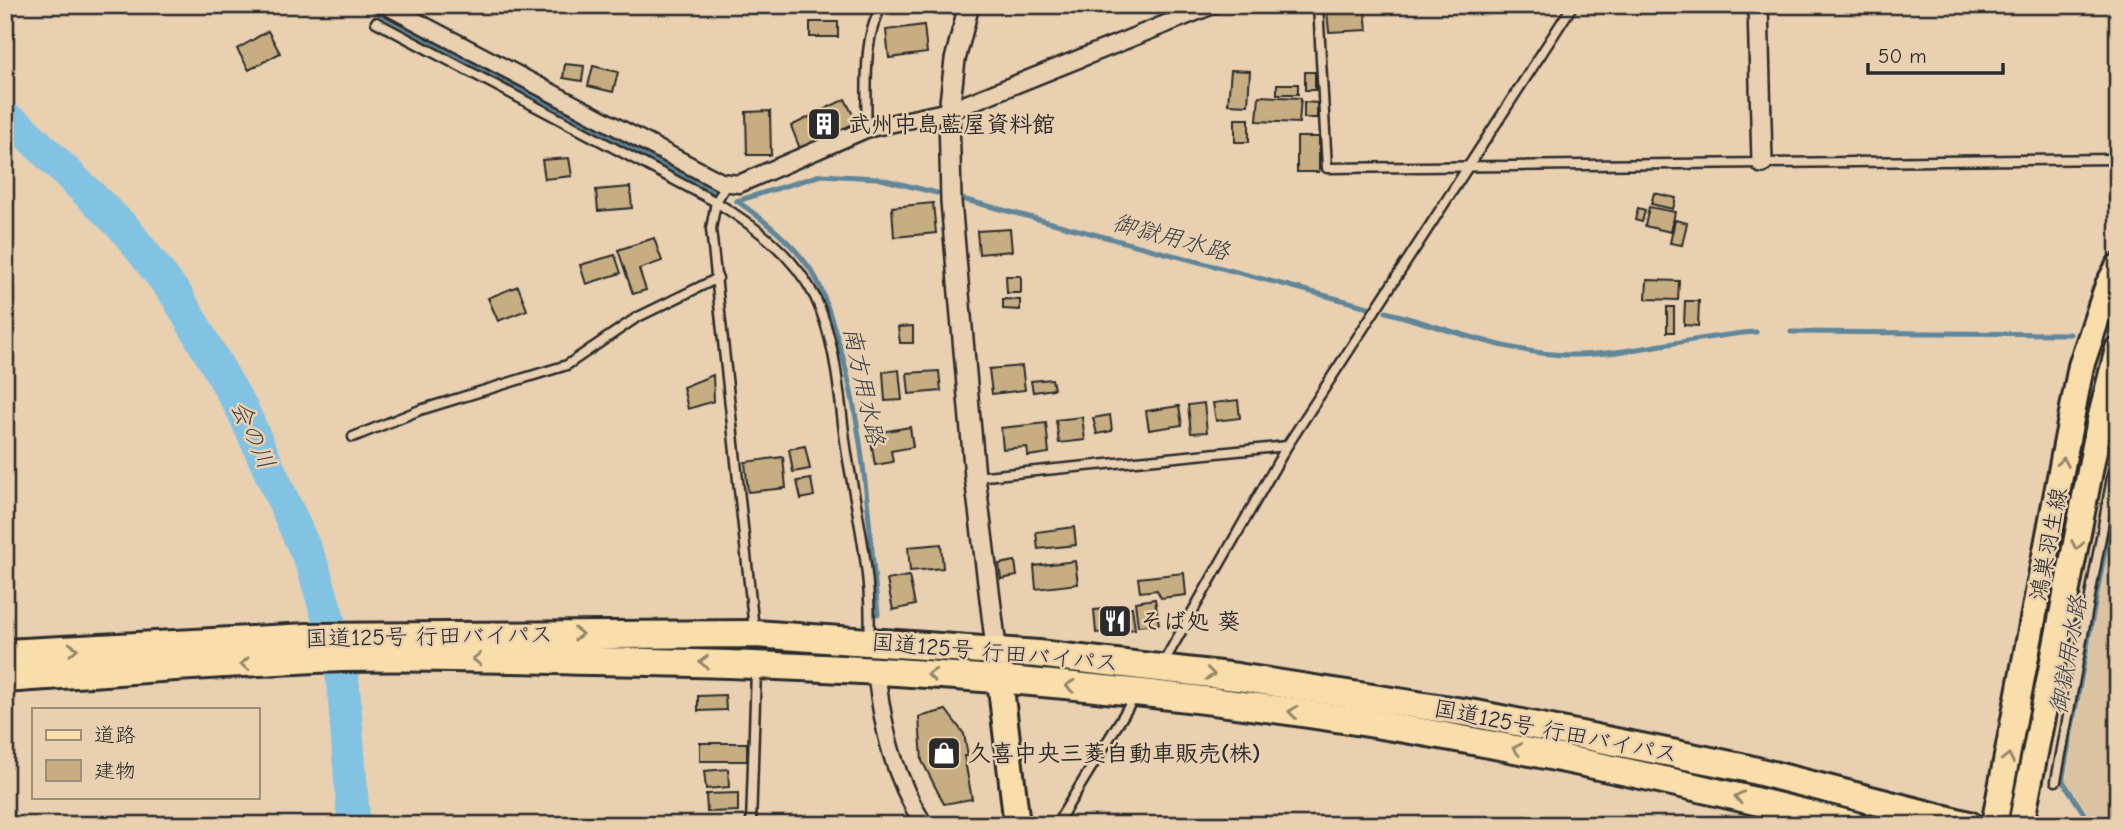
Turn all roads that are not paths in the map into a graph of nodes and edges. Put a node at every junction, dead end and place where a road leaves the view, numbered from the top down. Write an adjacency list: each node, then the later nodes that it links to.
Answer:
1 (385, 5): 14 (street)
2 (883, 5): 10 (lane)
3 (969, 5): 9 (street)
4 (1213, 5): 9 (street)
5 (1318, 5): 13 (lane)
6 (1573, 5): 13 (lane)
7 (1758, 5): 12 (street)
8 (376, 22): 15 (lane)
9 (949, 111): 10 (street); 22 (street)
10 (866, 129): 14 (street)
11 (2118, 159): 12 (lane)
12 (1762, 163): 13 (lane)
13 (1468, 166): 21 (lane)
14 (727, 183): 15 (lane)
15 (716, 202): 17 (lane); 24 (lane)
16 (2118, 267): 42 (main road, 鴻巣羽生線, one-way to 16)
17 (718, 278): 19 (lane); 23 (lane)
18 (2117, 355): 43 (main road, 鴻巣羽生線, one-way to 43)
19 (353, 437)
20 (2118, 445): 35 (lane)
21 (1287, 446): 22 (lane); 30 (lane)
22 (975, 477): 27 (street)
23 (755, 634): 24 (highway, 国道125号 行田バイパス); 25 (highway, 国道125号 行田バイパス, one-way to 23)
24 (868, 641): 27 (highway, 国道125号 行田バイパス)
25 (341, 647): 26 (highway, 国道125号 行田バイパス); 29 (highway, 国道125号 行田バイパス, one-way to 25)
26 (310, 648): 28 (highway, 国道125号 行田バイパス, one-way to 26); 32 (highway, 国道125号 行田バイパス, one-way to 32)
27 (996, 650): 30 (highway, 国道125号 行田バイパス); 33 (street)
28 (5, 653)
29 (756, 663): 31 (highway, 国道125号 行田バイパス); 36 (lane)
30 (1161, 667): 41 (highway, 国道125号 行田バイパス, one-way to 41)
31 (876, 671): 33 (highway, 国道125号 行田バイパス, one-way to 31); 37 (street)
32 (5, 678)
33 (1000, 680): 34 (highway, 国道125号 行田バイパス, one-way to 33); 38 (main road)
34 (1138, 692): 39 (lane); 40 (highway, 国道125号 行田バイパス, one-way to 34)
35 (2056, 781)
36 (751, 825)
37 (924, 825)
38 (1017, 825)
39 (1056, 825)
40 (1853, 825)
41 (1969, 825)
42 (1994, 825)
43 (2021, 825)

